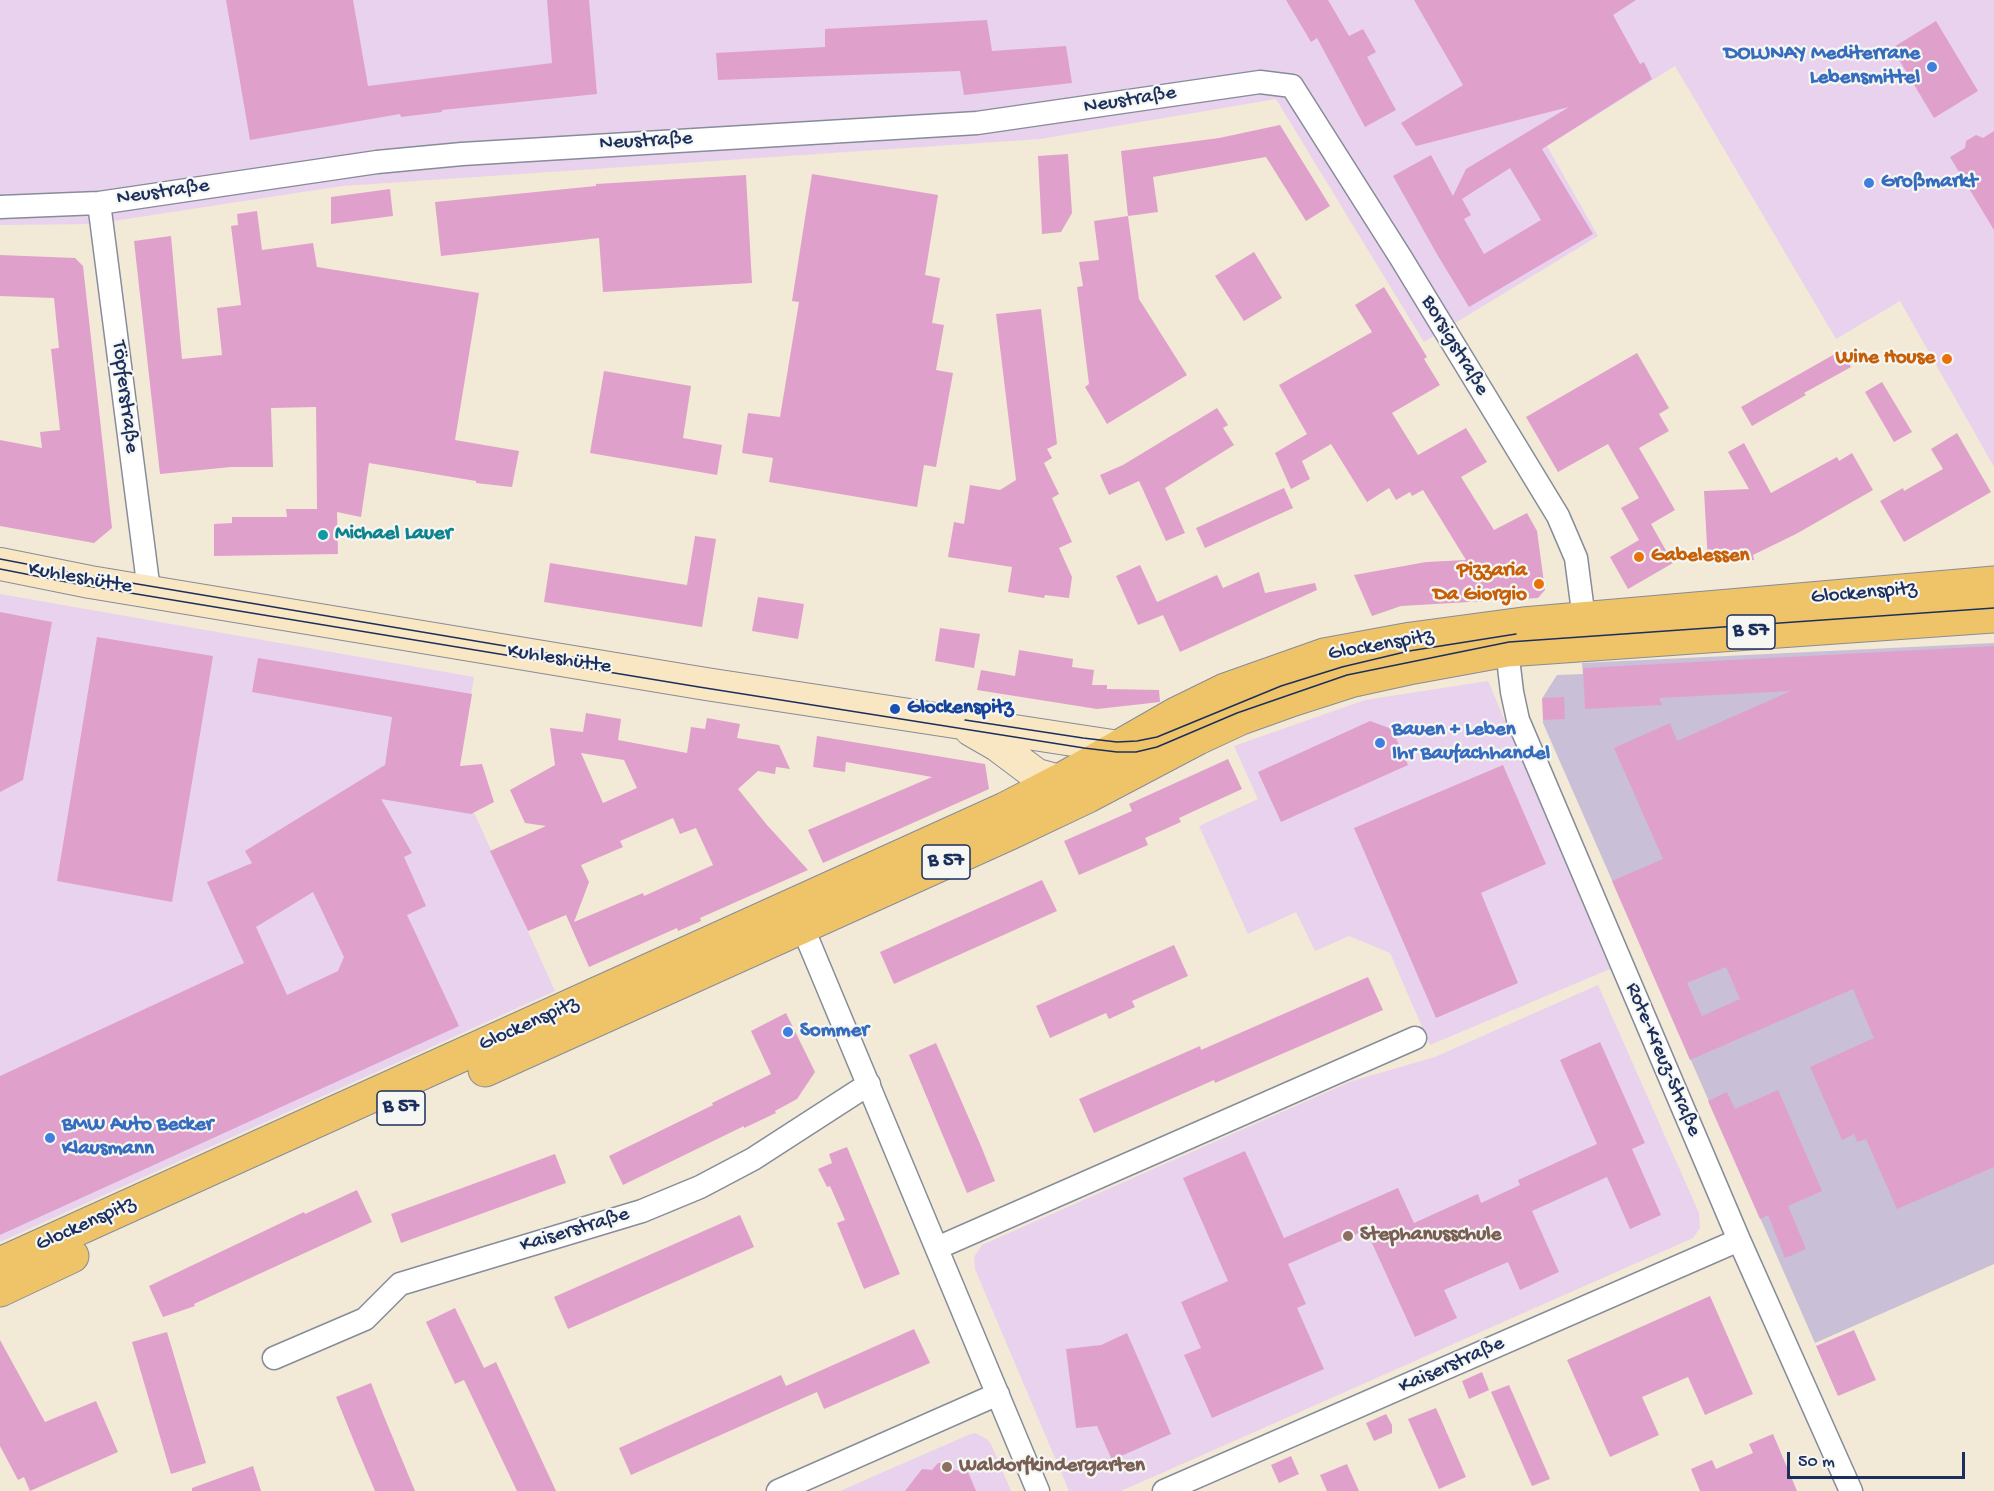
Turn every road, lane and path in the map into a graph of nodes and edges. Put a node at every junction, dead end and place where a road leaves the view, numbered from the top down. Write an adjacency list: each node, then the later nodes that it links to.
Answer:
1 (1292, 86): 2 (street, Neustraße); 8 (street, Borsigstraße)
2 (99, 203): 3 (street, Neustraße); 6 (street, Töpferstraße)
3 (0, 207)
4 (0, 564): 6 (street, Kuhleshütte)
5 (1994, 583): 8 (main road, Glockenspitz / B 57)
6 (149, 591): 10 (street, Kuhleshütte)
7 (1994, 616): 9 (main road, Glockenspitz / B 57)
8 (1584, 619): 9 (main road, Glockenspitz / B 57)
9 (1515, 637): 11 (main road, Glockenspitz / B 57); 16 (street, Rote-Kreuz-Straße)
10 (960, 723): 11 (street, Kuhleshütte); 12 (street)
11 (1127, 759): 12 (main road, Glockenspitz / B 57); 13 (main road, Glockenspitz / B 57)
12 (1059, 782): 13 (main road, Glockenspitz / B 57)
13 (798, 915): 15 (street); 18 (main road, Glockenspitz / B 57); 19 (main road, Glockenspitz / B 57)
14 (1415, 1038): 17 (street)
15 (869, 1084): 17 (street); 20 (street, Kaiserstraße)
16 (1739, 1240): 24 (street, Kaiserstraße); 25 (street, Rote-Kreuz-Straße)
17 (937, 1248): 21 (street)
18 (0, 1264)
19 (0, 1290)
20 (274, 1358)
21 (998, 1394): 22 (street); 23 (street)
22 (778, 1491)
23 (1038, 1491)
24 (1164, 1491)
25 (1851, 1491)

